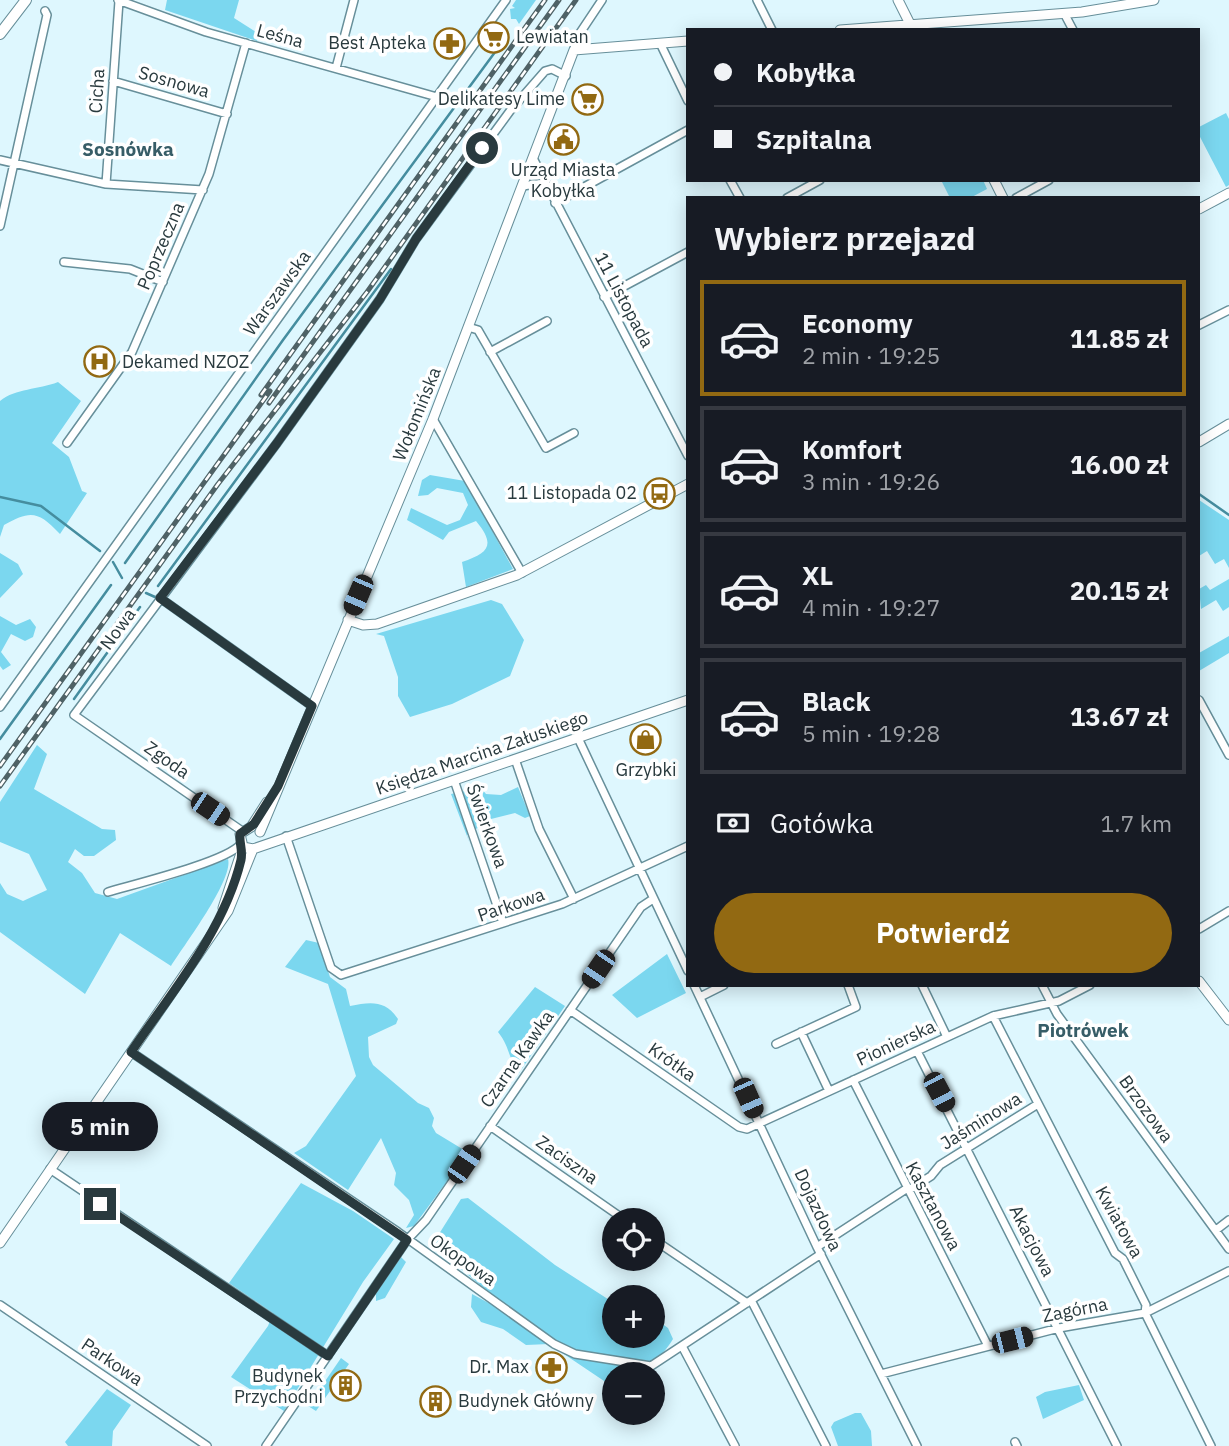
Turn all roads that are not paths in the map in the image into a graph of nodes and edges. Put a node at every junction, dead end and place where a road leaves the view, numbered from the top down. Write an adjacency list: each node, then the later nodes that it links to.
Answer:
1 (26, 0): 15 (main road)
2 (118, 0): 17 (street, Leśna); 22 (street, Cicha)
3 (354, 0): 20 (street)
4 (506, 0): 23 (street, Warszawska)
5 (602, 0): 19 (street)
6 (757, 0): 12 (street)
7 (898, 0): 11 (street)
8 (1154, 0): 10 (street)
9 (45, 11): 29 (street)
10 (1064, 13): 11 (street); 14 (street)
11 (911, 27): 13 (street)
12 (771, 28)
13 (887, 28)
14 (1072, 28)
15 (0, 34)
16 (686, 41): 18 (street)
17 (246, 43): 20 (street, Leśna); 25 (street, Poprzeczna)
18 (660, 43): 19 (street); 24 (street)
19 (574, 50): 21 (street, Wołomińska)
20 (336, 68): 23 (street, Leśna)
21 (566, 76): 27 (street, Wołomińska); 59 (street, Nowa)
22 (113, 82): 25 (street, Sosnowa); 33 (street, Cicha)
23 (437, 97): 63 (street, Warszawska)
24 (686, 97)
25 (227, 114): 35 (street, Poprzeczna)
26 (686, 131): 39 (street)
27 (533, 158): 32 (street, 11 Listopada); 34 (street, Wołomińska)
28 (0, 160): 29 (street)
29 (13, 163): 33 (street); 41 (street)
30 (816, 182): 37 (street)
31 (1045, 182): 38 (street)
32 (545, 183): 34 (street); 39 (street, 11 Listopada)
33 (106, 184): 35 (street)
34 (522, 186): 49 (street, Wołomińska)
35 (203, 190): 44 (street, Poprzeczna)
36 (1229, 193): 40 (street)
37 (791, 196)
38 (1020, 196)
39 (555, 203): 45 (street, 11 Listopada)
40 (1200, 208)
41 (0, 226)
42 (686, 253): 45 (street)
43 (64, 262): 44 (street)
44 (163, 282): 55 (street, Poprzeczna)
45 (604, 297): 56 (street, 11 Listopada)
46 (1229, 310): 48 (street)
47 (547, 321): 50 (street)
48 (1200, 324)
49 (468, 327): 50 (street); 51 (street, Wołomińska)
50 (490, 352): 53 (street)
51 (433, 419): 58 (street); 60 (street, Wołomińska)
52 (1229, 425): 54 (street)
53 (574, 433)
54 (1200, 441)
55 (67, 443)
56 (686, 453)
57 (686, 485): 58 (street)
58 (522, 573): 60 (street)
59 (160, 598): 64 (street); 65 (street, Nowa)
60 (348, 620): 64 (street, Wołomińska)
61 (686, 701): 66 (street, Księdza Marcina Załuskiego)
62 (1200, 705): 67 (street)
63 (0, 706)
64 (312, 706): 71 (street, Wołomińska)
65 (74, 715): 71 (street, Zgoda)
66 (578, 738): 68 (street, Księdza Marcina Załuskiego); 73 (street)
67 (1229, 755)
68 (515, 759): 69 (street, Księdza Marcina Załuskiego); 75 (street)
69 (454, 780): 70 (street, Księdza Marcina Załuskiego); 78 (street, Świerkowa)
70 (286, 835): 71 (street, Księdza Marcina Załuskiego); 78 (street, Parkowa)
71 (251, 839): 74 (street); 97 (street, Wołomińska)
72 (686, 847): 73 (street, Parkowa)
73 (640, 868): 75 (street, Parkowa); 76 (street)
74 (108, 892)
75 (574, 899): 78 (street, Parkowa)
76 (653, 899): 80 (street); 90 (street, Czarna Kawka)
77 (1229, 911): 79 (street)
78 (503, 923)
79 (1200, 928)
80 (686, 967)
81 (1200, 982): 92 (street)
82 (695, 987): 88 (street, Dojazdowa)
83 (720, 987): 88 (street)
84 (849, 987): 93 (street)
85 (923, 987): 94 (street)
86 (1043, 987): 89 (street, Brzozowa)
87 (1085, 987): 89 (street, Pionierska)
88 (700, 997): 101 (street, Dojazdowa)
89 (1049, 1002): 91 (street, Pionierska); 108 (street, Brzozowa)
90 (570, 1010): 101 (street, Krótka); 102 (street, Czarna Kawka)
91 (993, 1016): 94 (street, Pionierska); 100 (street, Kwiatowa)
92 (1229, 1020)
93 (801, 1032): 95 (street); 99 (street)
94 (947, 1037): 96 (street, Pionierska)
95 (776, 1044)
96 (917, 1051): 98 (street, Pionierska); 103 (street, Akacjowa)
97 (131, 1052): 104 (street, Wołomińska); 109 (street, Okopowa)
98 (853, 1080): 99 (street, Pionierska); 105 (street, Kasztanowa)
99 (829, 1091): 101 (street, Pionierska)
100 (1038, 1104): 103 (street, Jaśminowa); 117 (street, Kwiatowa)
101 (760, 1124): 113 (street, Dojazdowa)
102 (490, 1126): 106 (street, Zaciszna); 109 (street, Czarna Kawka)
103 (968, 1148): 105 (street, Jaśminowa); 118 (street, Akacjowa)
104 (50, 1169): 110 (street, Wołomińska); 121 (street)
105 (907, 1190): 113 (street, Jaśminowa); 120 (street, Kasztanowa)
106 (608, 1208)
107 (1229, 1220): 108 (street)
108 (1216, 1230): 112 (street, Brzozowa)
109 (407, 1240): 121 (street, Czarna Kawka); 122 (street, Okopowa)
110 (0, 1243)
111 (665, 1246): 115 (street)
112 (1229, 1249)
113 (819, 1250): 115 (street, Jaśminowa); 124 (street, Dojazdowa)
114 (1229, 1271): 117 (street, Zagórna)
115 (749, 1301): 119 (street, Jaśminowa); 128 (street)
116 (0, 1305): 125 (street, Parkowa)
117 (1145, 1313): 118 (street, Zagórna); 131 (street, Kwiatowa)
118 (1059, 1328): 120 (street, Zagórna); 130 (street, Akacjowa)
119 (682, 1346): 123 (street, Jaśminowa); 127 (street)
120 (988, 1346): 124 (street, Zagórna)
121 (328, 1356): 126 (street, Czarna Kawka)
122 (626, 1362)
123 (657, 1362)
124 (881, 1374): 129 (street, Dojazdowa)
125 (207, 1446)
126 (267, 1446)
127 (735, 1446)
128 (826, 1446)
129 (917, 1446)
130 (1117, 1446)
131 (1211, 1446)

